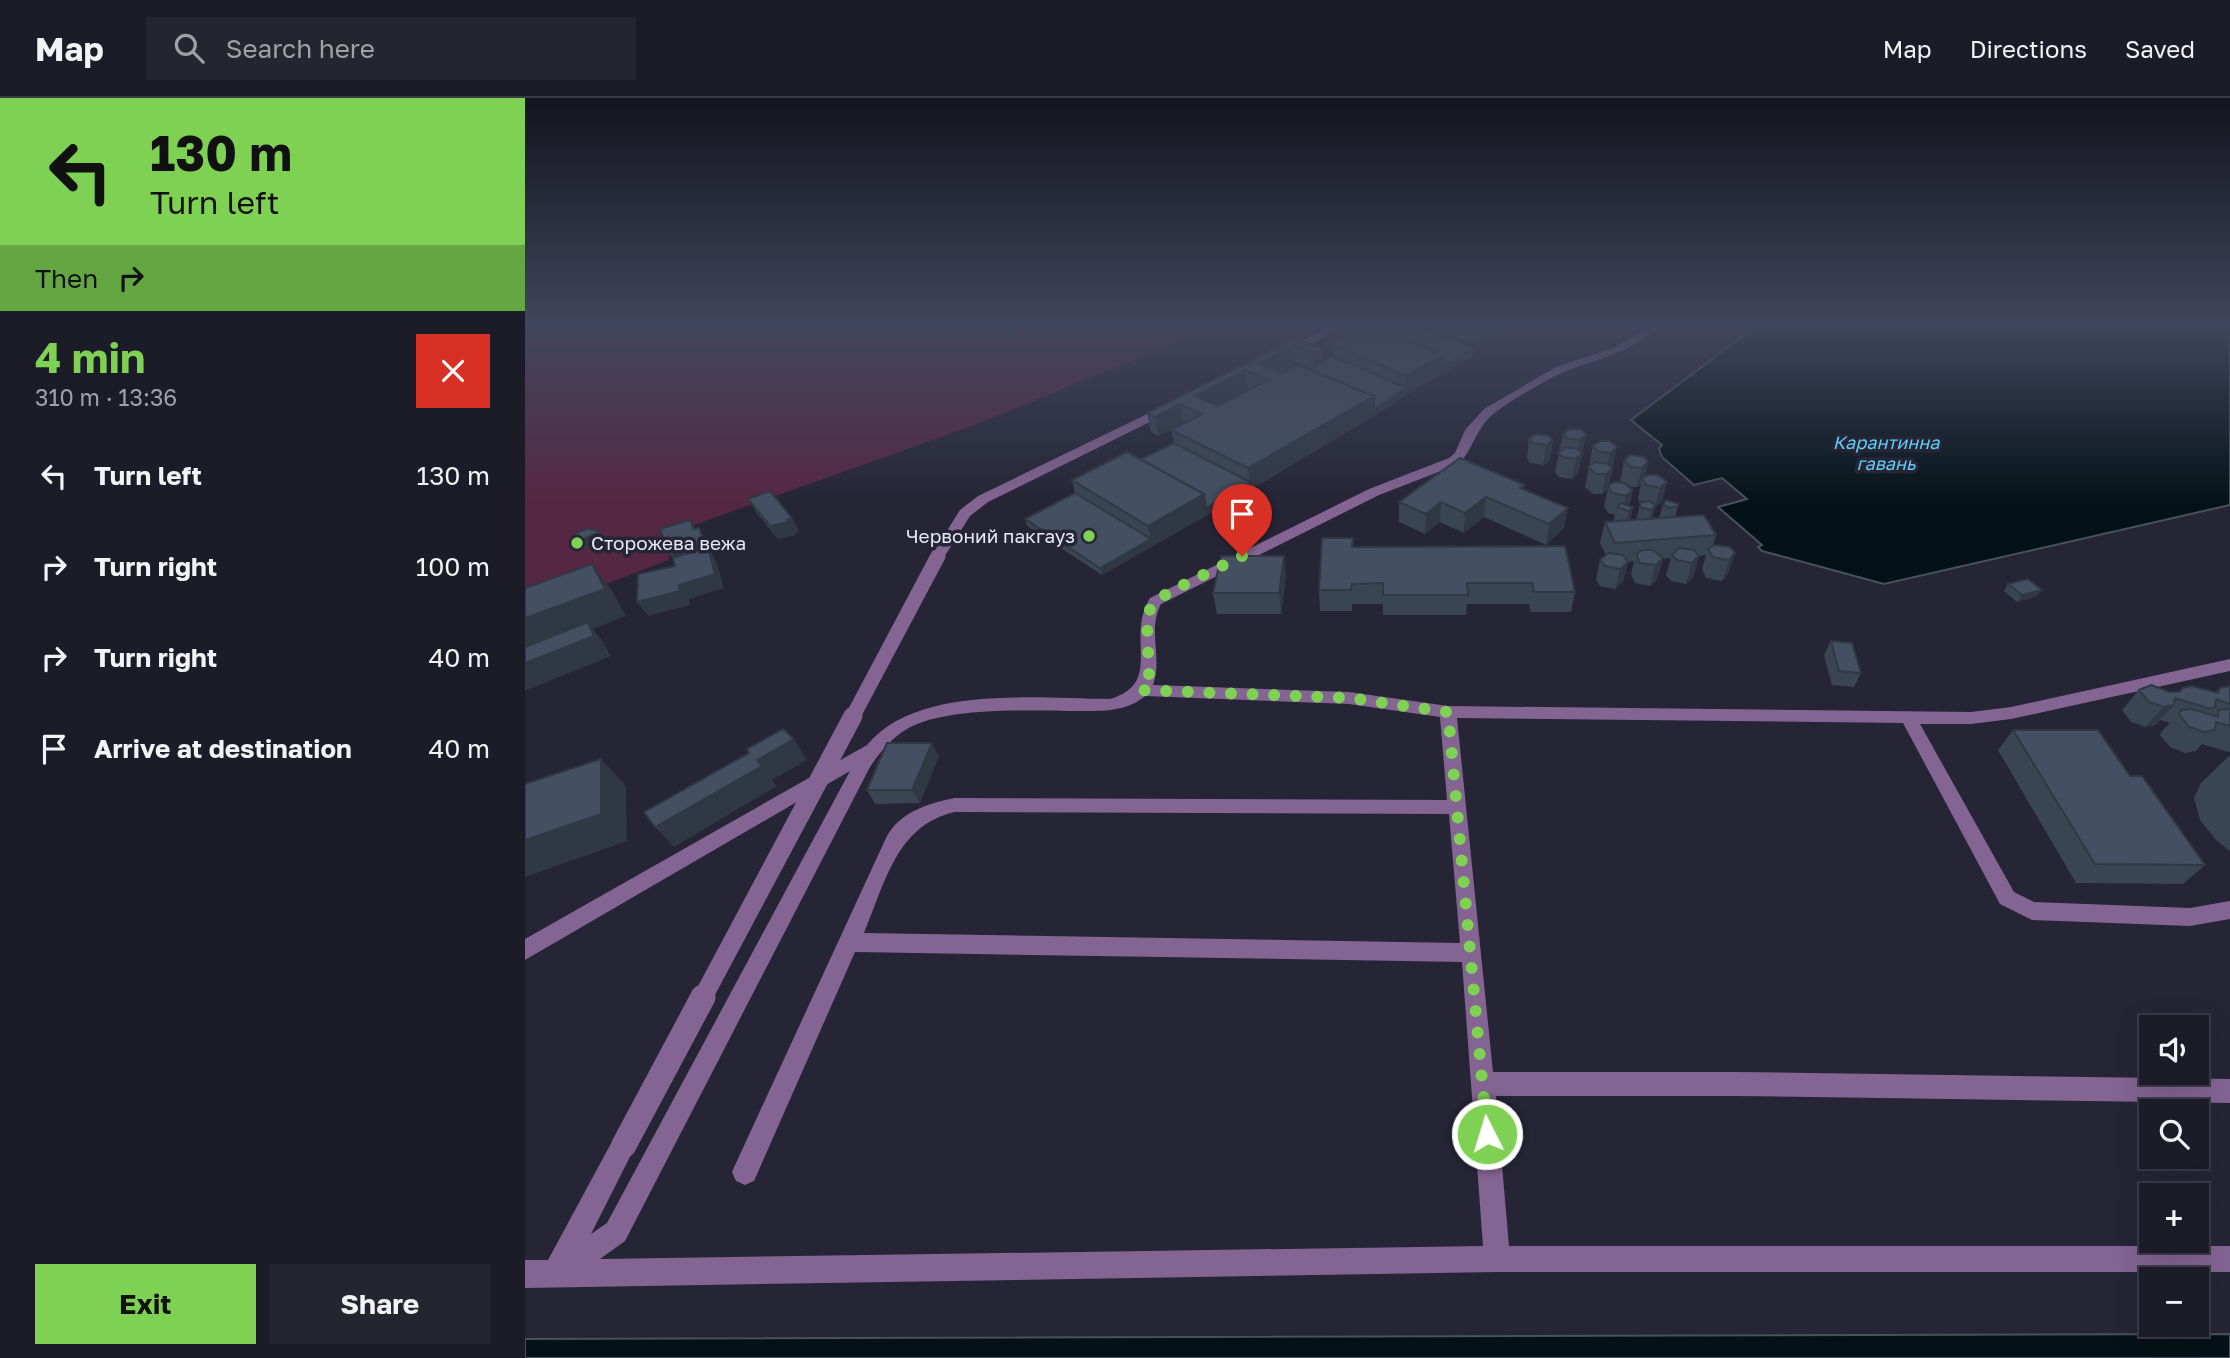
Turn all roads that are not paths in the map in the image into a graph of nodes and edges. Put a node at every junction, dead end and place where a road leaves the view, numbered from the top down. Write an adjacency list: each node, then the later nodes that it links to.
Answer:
1 (1532, 386): 4 (street)
2 (1181, 401): 19 (street, bridge)
3 (2230, 665): 6 (street)
4 (1141, 690): 5 (street); 7 (street)
5 (1448, 712): 6 (street); 8 (street)
6 (1908, 717): 9 (street)
7 (874, 748): 11 (street); 19 (street)
8 (1459, 807): 10 (street); 12 (street)
9 (2230, 910)
10 (849, 942): 12 (street); 15 (street)
11 (525, 950)
12 (1472, 953): 13 (street)
13 (1483, 1084): 14 (street); 16 (street)
14 (2230, 1091)
15 (745, 1172)
16 (1497, 1259): 17 (street); 19 (street)
17 (2230, 1259)
18 (525, 1274): 19 (street)
19 (555, 1275)

